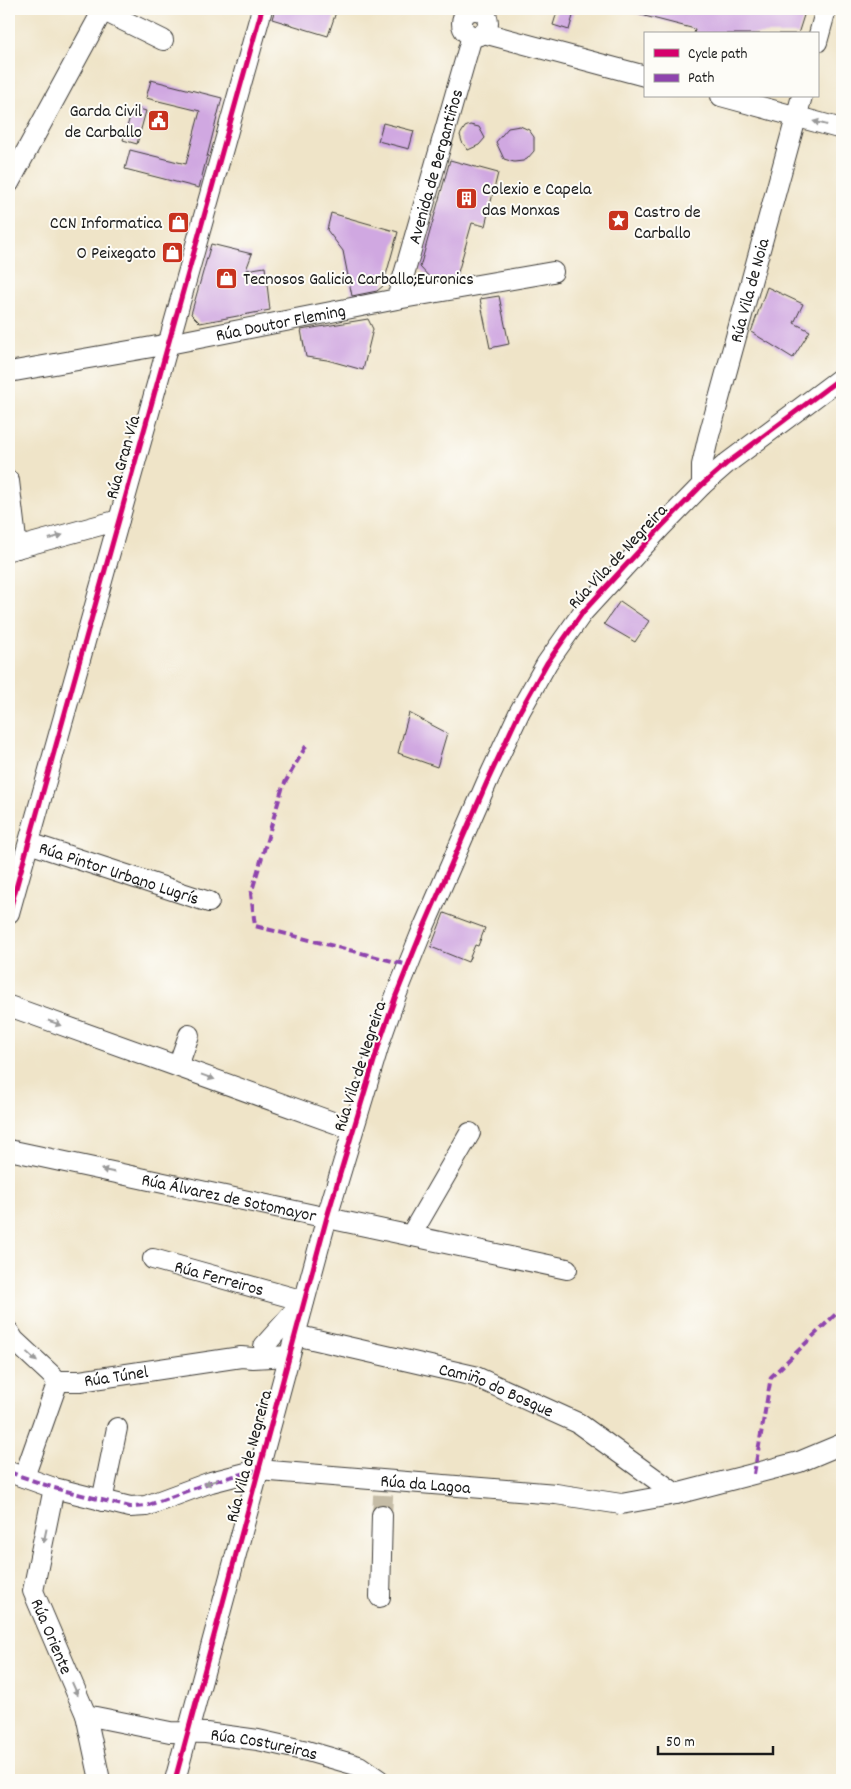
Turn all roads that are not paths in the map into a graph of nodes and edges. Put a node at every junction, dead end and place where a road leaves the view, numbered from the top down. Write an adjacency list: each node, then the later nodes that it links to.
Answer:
1 (102, 9): 7 (street); 13 (street)
2 (262, 9): 16 (street, Rúa Gran Vía)
3 (826, 9): 6 (street)
4 (468, 11): 5 (street)
5 (478, 34): 8 (street); 15 (street, Avenida de Bergantiños)
6 (818, 38)
7 (163, 40)
8 (644, 76)
9 (728, 98): 11 (street)
10 (802, 98): 11 (street, Rúa Vila de Noia)
11 (797, 117): 12 (street, one-way to 11); 20 (street, Rúa Vila de Noia)
12 (842, 129)
13 (9, 182)
14 (553, 272): 15 (street, Rúa Doutor Fleming)
15 (397, 298): 16 (street, Rúa Doutor Fleming)
16 (169, 344): 17 (street, Rúa Doutor Fleming); 21 (street, Rúa Gran Vía)
17 (9, 372)
18 (842, 377): 20 (street, Rúa Vila de Negreira)
19 (9, 481): 22 (street)
20 (702, 485): 30 (street, Rúa Vila de Negreira)
21 (119, 520): 22 (street, one-way to 21); 23 (street, Rúa Gran Vía)
22 (13, 549)
23 (28, 843): 24 (street, Rúa Gran Vía); 25 (street, Rúa Pintor Urbano Lugrís)
24 (15, 864): 26 (street, Rúa Gran Vía)
25 (209, 902)
26 (9, 913)
27 (9, 1006): 29 (street, one-way to 29)
28 (189, 1035): 29 (street)
29 (178, 1066): 30 (street, one-way to 30)
30 (352, 1129): 33 (street, Rúa Vila de Negreira)
31 (470, 1133): 34 (street)
32 (9, 1150): 33 (street, Rúa Álvarez de Sotomayor, one-way to 32)
33 (327, 1217): 34 (street, Rúa Álvarez de Sotomayor); 38 (street, Rúa Vila de Negreira)
34 (411, 1235): 36 (street, Rúa Álvarez de Sotomayor)
35 (153, 1259): 37 (street, Rúa Ferreiros)
36 (567, 1269)
37 (285, 1296): 38 (street, Rúa Ferreiros); 40 (street, Rúa Ferreiros)
38 (304, 1301): 40 (street, Rúa Vila de Negreira)
39 (9, 1332): 42 (street, Rúa Túnel, one-way to 42)
40 (291, 1339): 41 (street, Rúa Túnel); 41 (street, Rúa Vila de Negreira); 43 (street, Rúa Vila de Negreira); 49 (street, Camiño do Bosque)
41 (253, 1354): 42 (street, Rúa Túnel); 43 (street)
42 (58, 1381): 47 (street)
43 (282, 1383): 46 (street, Rúa Vila de Negreira)
44 (117, 1428): 50 (street)
45 (842, 1444): 49 (street, Rúa da Lagoa)
46 (258, 1470): 49 (street, Rúa da Lagoa); 50 (street, Rúa da Lagoa, one-way to 50); 54 (street, Rúa Vila de Negreira)
47 (16, 1475): 48 (street, Rúa da Lagoa)
48 (54, 1488): 50 (street, Rúa da Lagoa); 53 (street, Rúa Oriente, one-way to 53)
49 (676, 1494)
50 (102, 1501)
51 (382, 1515): 52 (street)
52 (380, 1597)
53 (86, 1715): 54 (street, Rúa Costureiras); 55 (street, Rúa Oriente)
54 (188, 1733): 56 (street, Rúa Vila de Negreira); 57 (street, Rúa Costureiras)
55 (100, 1780)
56 (175, 1780)
57 (379, 1780)

